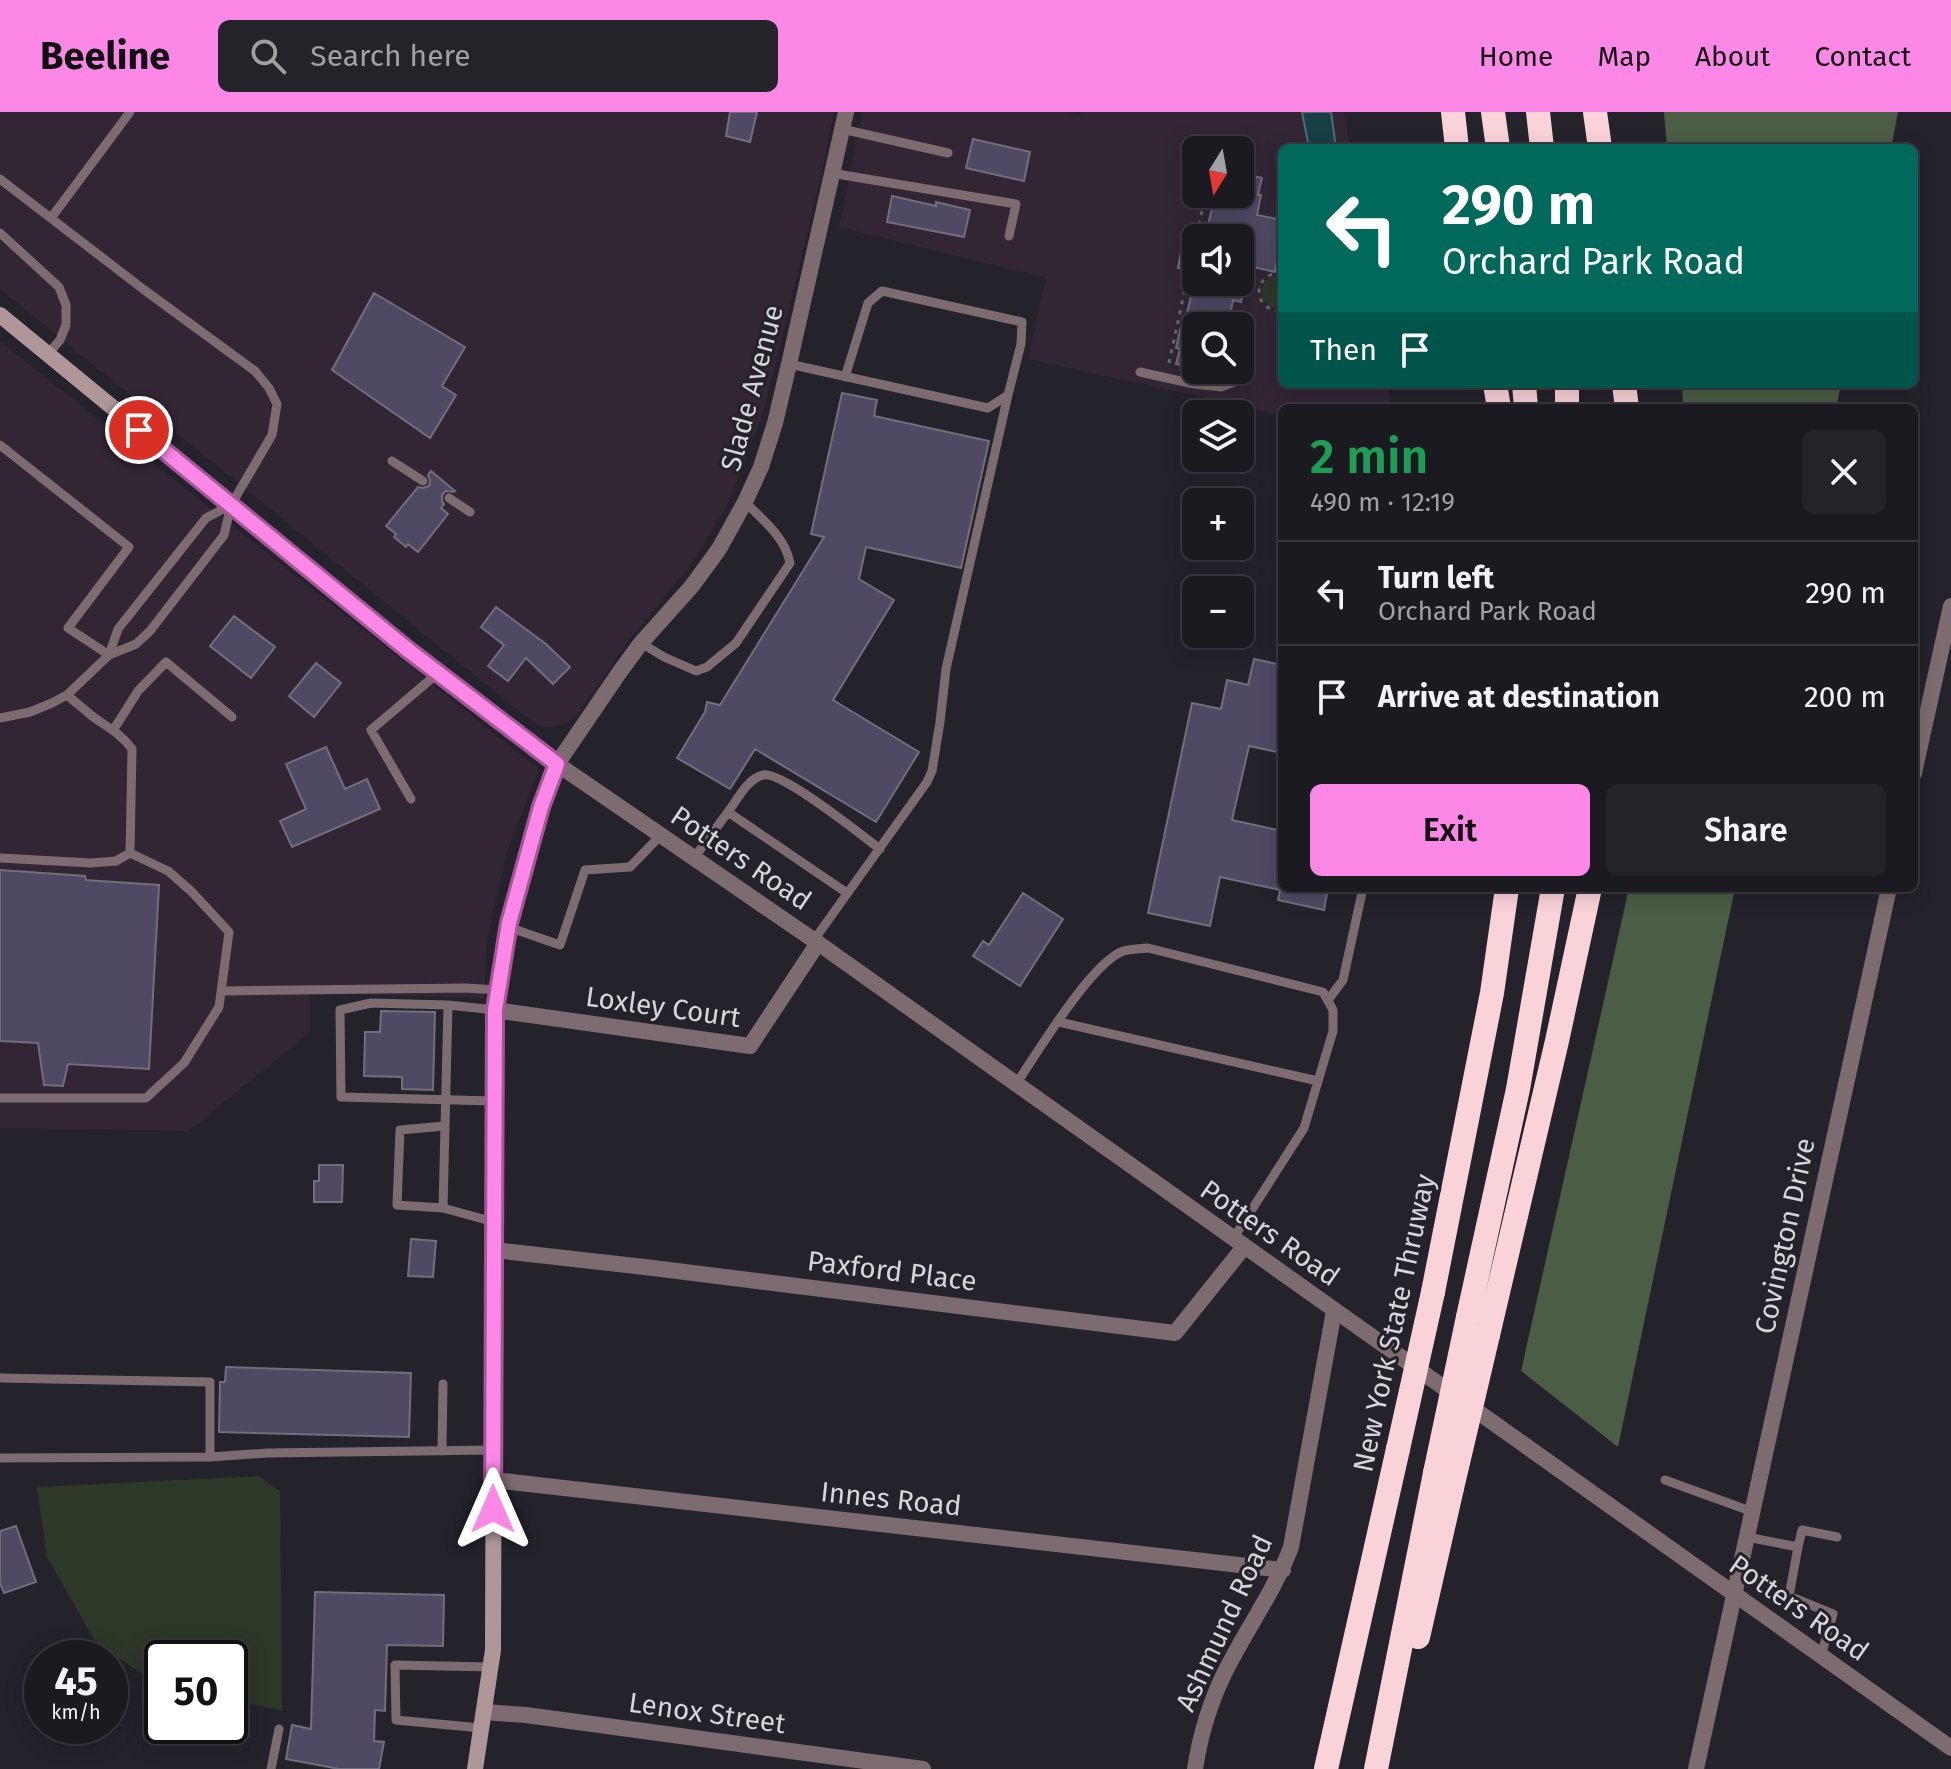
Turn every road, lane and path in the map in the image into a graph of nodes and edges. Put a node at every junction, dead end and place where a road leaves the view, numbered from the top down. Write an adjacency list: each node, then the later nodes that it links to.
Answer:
1 (130, 112): 17 (lane)
2 (846, 112): 8 (street, Slade Avenue)
3 (1453, 112): 9 (highway)
4 (1493, 112): 10 (highway)
5 (1538, 112): 11 (highway)
6 (1595, 112): 12 (highway)
7 (1612, 112): 13 (highway)
8 (842, 129): 14 (lane); 15 (street, Slade Avenue)
9 (1457, 144)
10 (1497, 144)
11 (1542, 144)
12 (1599, 144)
13 (1611, 144)
14 (948, 153)
15 (831, 173): 19 (lane); 27 (street, Slade Avenue)
16 (0, 179): 17 (lane)
17 (51, 218): 40 (lane)
18 (0, 233): 26 (lane)
19 (1009, 236)
20 (1278, 273): 22 (path)
21 (1254, 286): 22 (path)
22 (1260, 287): 24 (path)
23 (1183, 296): 28 (path)
24 (1278, 310)
25 (0, 315): 26 (main road)
26 (48, 354): 40 (main road)
27 (789, 364): 30 (lane); 39 (street, Slade Avenue)
28 (1179, 366)
29 (1140, 372): 31 (lane)
30 (845, 377): 34 (lane); 34 (lane)
31 (1182, 381)
32 (1194, 384): 33 (lane)
33 (1229, 384)
34 (1008, 395): 55 (lane)
35 (0, 445): 44 (lane)
36 (392, 461): 37 (lane)
37 (423, 481)
38 (449, 498): 41 (lane)
39 (745, 502): 43 (street, Slade Avenue); 43 (lane)
40 (231, 505): 44 (lane); 44 (lane); 45 (main road)
41 (470, 512)
42 (1951, 606): 50 (street)
43 (641, 643): 51 (street, Slade Avenue)
44 (109, 655): 46 (lane)
45 (438, 673): 51 (main road); 52 (lane)
46 (67, 695): 48 (lane); 49 (lane)
47 (232, 717): 49 (lane)
48 (0, 718)
49 (114, 729): 56 (lane)
50 (1918, 755)
51 (557, 764): 54 (street, Potters Road); 65 (main road)
52 (411, 799)
53 (728, 812): 55 (lane); 58 (lane); 64 (lane)
54 (661, 835): 58 (street, Potters Road); 65 (lane)
55 (880, 849): 64 (lane)
56 (130, 853): 57 (lane); 68 (lane)
57 (0, 858)
58 (694, 858): 66 (street, Potters Road)
59 (1362, 892): 69 (lane)
60 (1506, 892): 108 (highway, New York State Thruway, bridge)
61 (1552, 892): 92 (highway, bridge)
62 (1589, 892): 92 (highway, bridge)
63 (1888, 892): 93 (street, Covington Drive)
64 (847, 893): 66 (lane)
65 (508, 927): 67 (main road)
66 (816, 941): 71 (street, Loxley Court); 74 (street, Potters Road)
67 (498, 990): 68 (lane); 71 (main road)
68 (221, 991): 75 (lane)
69 (1328, 1000): 72 (lane); 73 (lane)
70 (448, 1005): 71 (lane); 76 (lane); 76 (lane)
71 (495, 1010): 77 (main road)
72 (1059, 1022): 73 (lane); 74 (lane)
73 (1318, 1081): 81 (lane)
74 (1016, 1084): 81 (street, Potters Road)
75 (0, 1098)
76 (446, 1101): 77 (lane); 78 (lane)
77 (494, 1101): 80 (main road)
78 (445, 1126): 79 (lane); 79 (lane)
79 (443, 1208): 80 (lane)
80 (494, 1222): 82 (main road)
81 (1239, 1243): 82 (street, Paxford Place); 83 (street, Potters Road)
82 (494, 1250): 86 (main road)
83 (1334, 1311): 97 (street, Ashmund Road); 98 (street, Potters Road)
84 (0, 1378): 88 (lane)
85 (443, 1384): 87 (lane)
86 (493, 1450): 87 (lane); 90 (main road)
87 (442, 1451): 88 (lane)
88 (210, 1457): 89 (lane)
89 (0, 1458)
90 (494, 1480): 97 (street, Innes Road); 100 (main road)
91 (1665, 1480): 93 (lane)
92 (1444, 1481): 109 (highway)
93 (1753, 1512): 94 (street, Covington Drive)
94 (1747, 1537): 96 (lane); 98 (street, Covington Drive)
95 (1837, 1537): 96 (lane)
96 (1798, 1547): 99 (lane)
97 (1283, 1570): 107 (street, Ashmund Road)
98 (1735, 1595): 99 (street, Potters Road); 110 (street, Covington Drive)
99 (1821, 1656): 103 (street, Potters Road)
100 (491, 1667): 101 (main road); 101 (lane)
101 (482, 1720): 105 (main road); 106 (street, Lenox Street)
102 (279, 1729): 104 (lane)
103 (1951, 1748)
104 (271, 1769)
105 (475, 1769)
106 (923, 1769)
107 (1195, 1769)
108 (1326, 1769)
109 (1377, 1769)
110 (1696, 1769)

